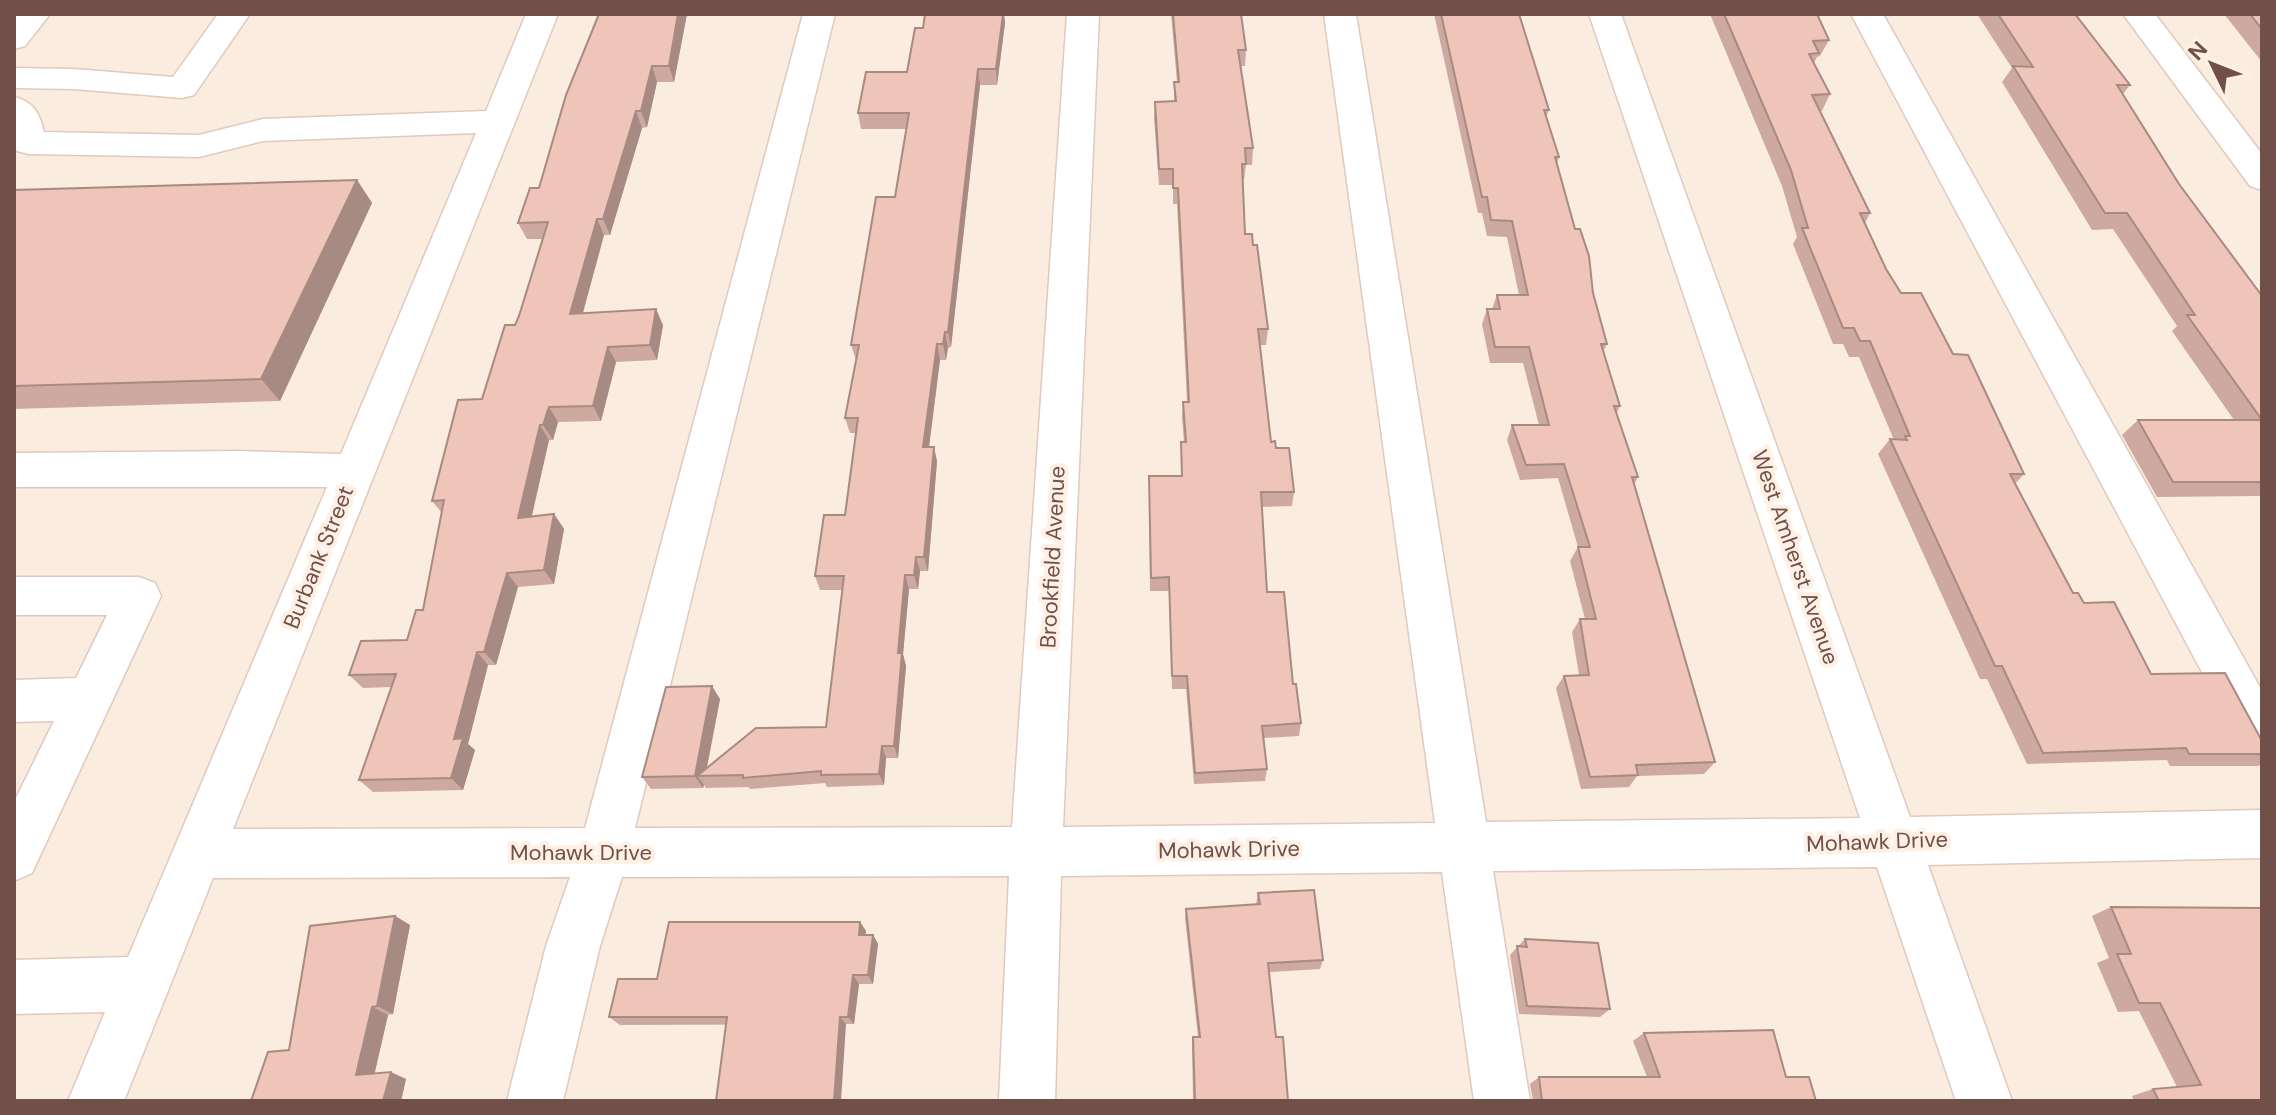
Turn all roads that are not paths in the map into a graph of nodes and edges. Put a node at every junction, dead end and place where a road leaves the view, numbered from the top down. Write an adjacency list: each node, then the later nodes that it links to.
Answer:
1 (34, 14): 10 (street)
2 (234, 14): 11 (street)
3 (542, 14): 13 (street, Burbank Street)
4 (819, 14): 26 (street)
5 (1083, 14): 25 (street, Brookfield Avenue)
6 (1340, 14): 24 (street)
7 (1605, 14): 23 (street, West Amherst Avenue)
8 (1867, 14): 20 (street)
9 (2139, 14): 14 (street)
10 (14, 39)
11 (14, 78)
12 (19, 113): 13 (street)
13 (498, 121): 16 (street, Burbank Street)
14 (2262, 178)
15 (14, 470): 16 (street)
16 (354, 471): 27 (street, Burbank Street)
17 (14, 596): 18 (street)
18 (89, 699): 19 (street); 22 (street)
19 (14, 701)
20 (2262, 737)
21 (2262, 834): 23 (street, Mohawk Drive)
22 (19, 835)
23 (1895, 839): 24 (street, Mohawk Drive); 34 (street, West Amherst Avenue)
24 (1464, 846): 25 (street, Mohawk Drive); 33 (street)
25 (1036, 851): 26 (street, Mohawk Drive); 32 (street, Brookfield Avenue)
26 (604, 852): 27 (street, Mohawk Drive); 31 (street)
27 (196, 854): 28 (street, Burbank Street)
28 (143, 984): 29 (street); 30 (street, Burbank Street)
29 (14, 987)
30 (96, 1101)
31 (535, 1101)
32 (1027, 1101)
33 (1502, 1101)
34 (1984, 1101)

